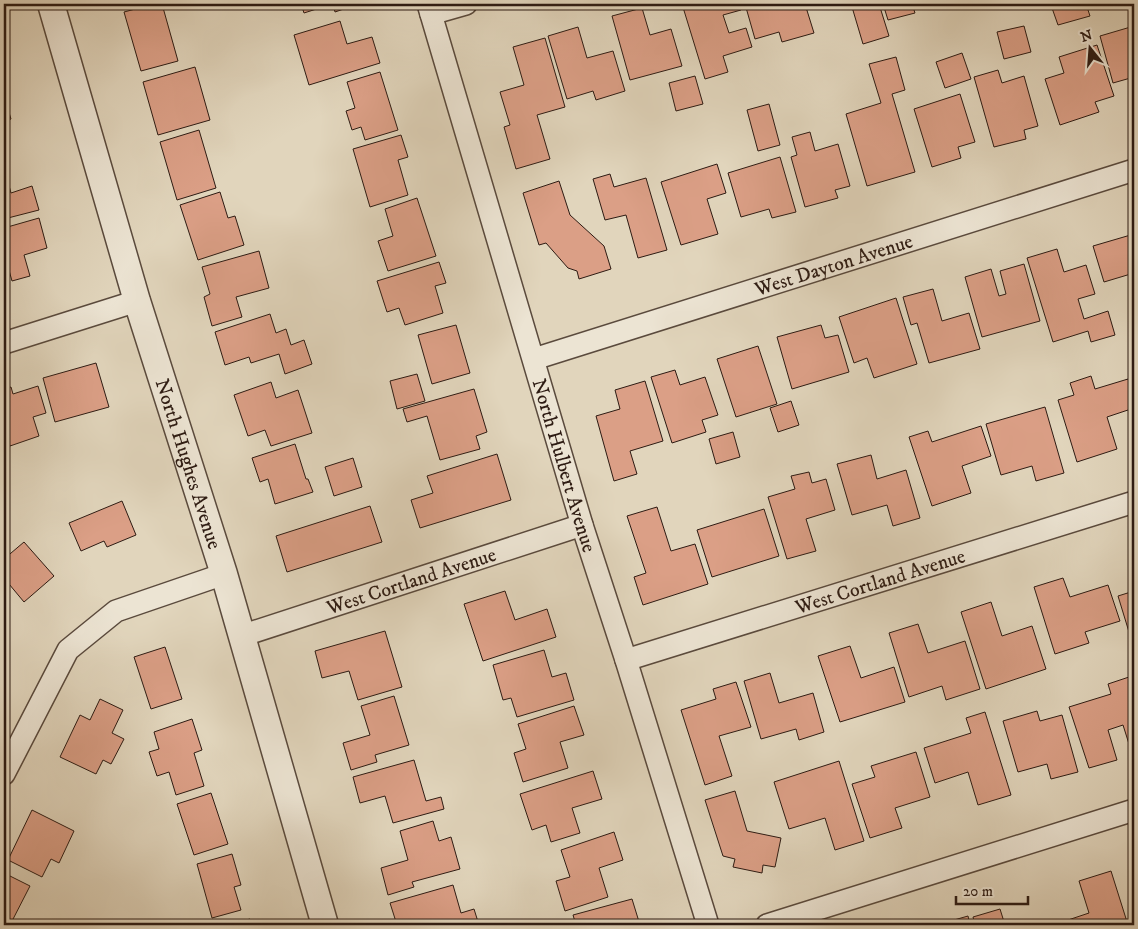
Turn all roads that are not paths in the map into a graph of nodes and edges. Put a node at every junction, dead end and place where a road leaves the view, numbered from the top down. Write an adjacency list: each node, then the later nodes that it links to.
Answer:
1 (51, 4): 5 (street, North Hughes Avenue)
2 (466, 4): 3 (street)
3 (430, 9): 7 (street, North Hulbert Avenue)
4 (1134, 170): 7 (street, West Dayton Avenue)
5 (137, 302): 6 (street); 10 (street, North Hughes Avenue)
6 (4, 343)
7 (534, 359): 9 (street, North Hulbert Avenue)
8 (1134, 502): 12 (street, West Cortland Avenue)
9 (582, 525): 11 (street, West Cortland Avenue); 12 (street, North Hulbert Avenue)
10 (224, 574): 11 (street, North Hughes Avenue); 13 (street)
11 (241, 636): 15 (street, North Hughes Avenue)
12 (626, 660): 16 (street, North Hulbert Avenue)
13 (4, 774)
14 (1134, 810): 17 (street)
15 (325, 925)
16 (708, 925)
17 (767, 925)

